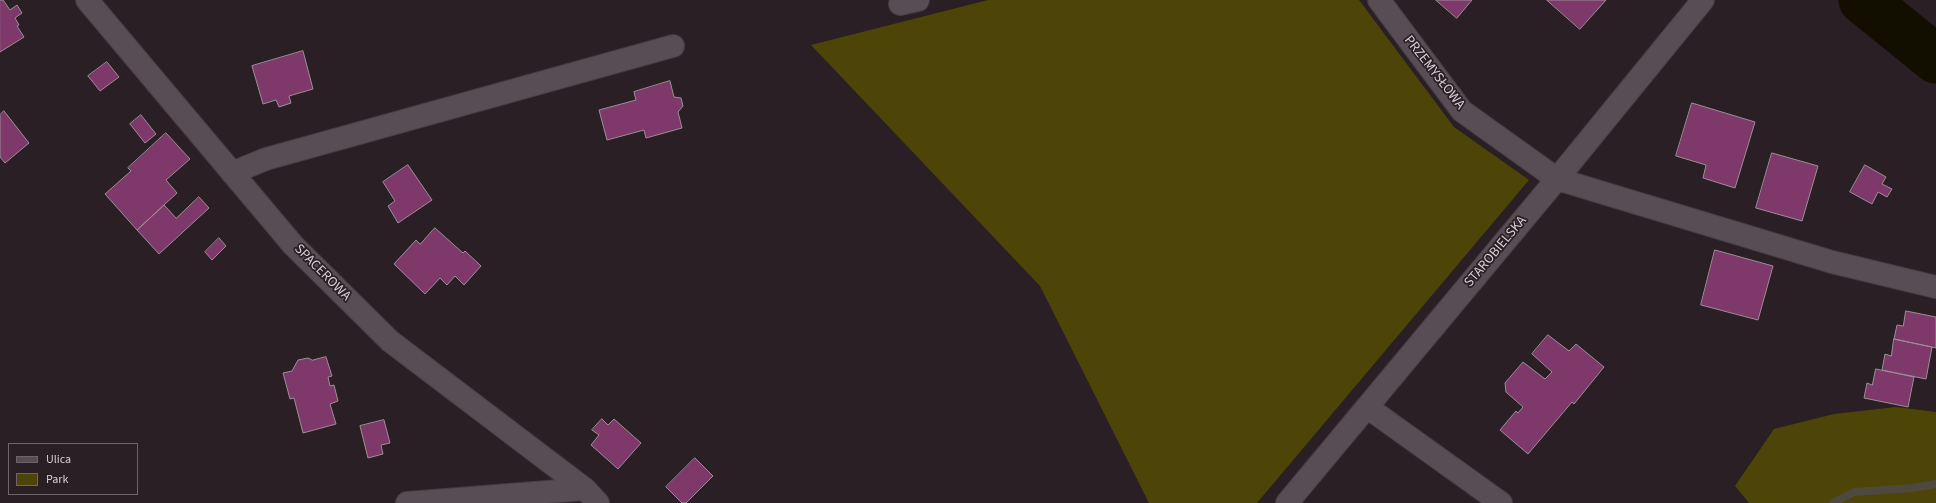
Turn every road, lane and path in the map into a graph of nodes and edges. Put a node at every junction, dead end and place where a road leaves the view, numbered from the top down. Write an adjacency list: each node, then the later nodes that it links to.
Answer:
1 (87, 0): 5 (street, SPACEROWA)
2 (1379, 0): 6 (street, PRZEMYSŁOWA)
3 (1703, 0): 6 (street, STAROBIELSKA)
4 (673, 46): 5 (street)
5 (232, 173): 9 (street, SPACEROWA)
6 (1557, 180): 7 (street, PRZEMYSŁOWA); 8 (street, STAROBIELSKA)
7 (1936, 287)
8 (1367, 407): 11 (street, STAROBIELSKA); 12 (street)
9 (592, 496): 10 (street)
10 (407, 503)
11 (1287, 503)
12 (1501, 503)

